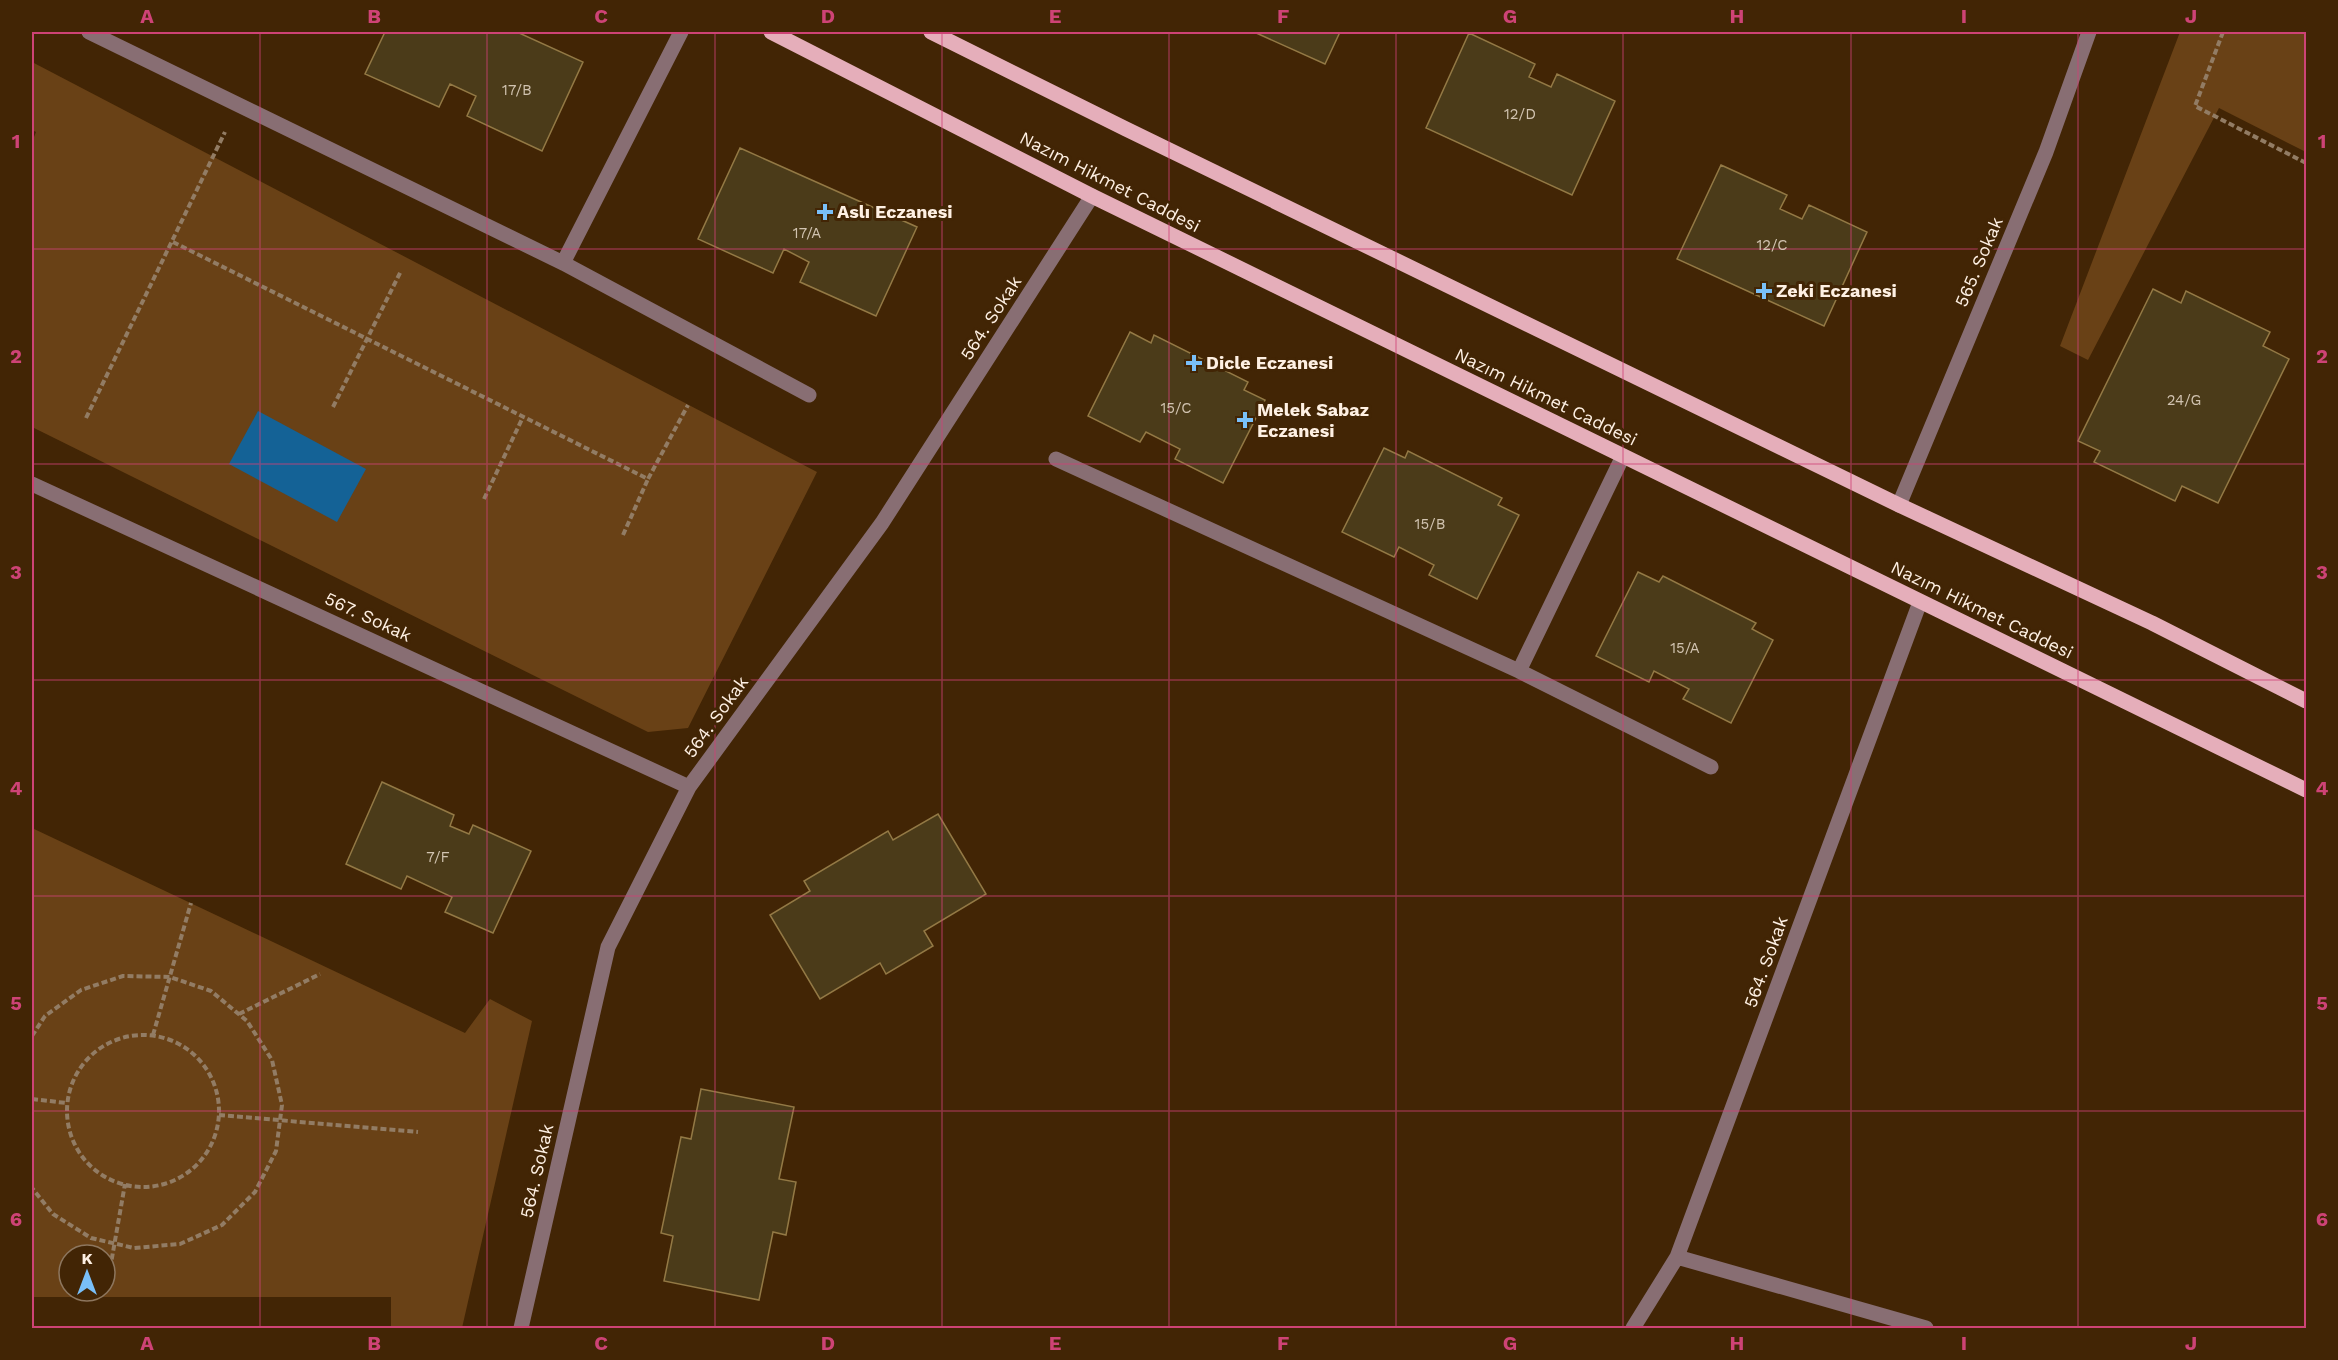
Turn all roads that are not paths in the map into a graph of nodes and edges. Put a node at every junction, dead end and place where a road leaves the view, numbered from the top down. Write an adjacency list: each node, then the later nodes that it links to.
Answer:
1 (89, 32): 7 (street)
2 (681, 32): 7 (street)
3 (771, 32): 6 (main road, Nazım Hikmet Caddesi)
4 (930, 32): 12 (main road)
5 (2089, 32): 12 (street, 565. Sokak)
6 (1092, 196): 9 (main road, Nazım Hikmet Caddesi); 17 (street, 564. Sokak)
7 (563, 263): 8 (street)
8 (809, 394)
9 (1623, 456): 13 (main road, Nazım Hikmet Caddesi); 14 (street)
10 (1056, 459): 14 (street)
11 (32, 483): 17 (street, 567. Sokak)
12 (1899, 505): 15 (main road)
13 (1920, 602): 18 (main road, Nazım Hikmet Caddesi); 19 (street, 564. Sokak)
14 (1520, 671): 16 (street)
15 (2307, 701)
16 (1711, 767)
17 (689, 787): 20 (street, 564. Sokak)
18 (2307, 790)
19 (1677, 1257): 21 (street, 564. Sokak); 22 (street)
20 (521, 1329)
21 (1633, 1329)
22 (1926, 1329)

